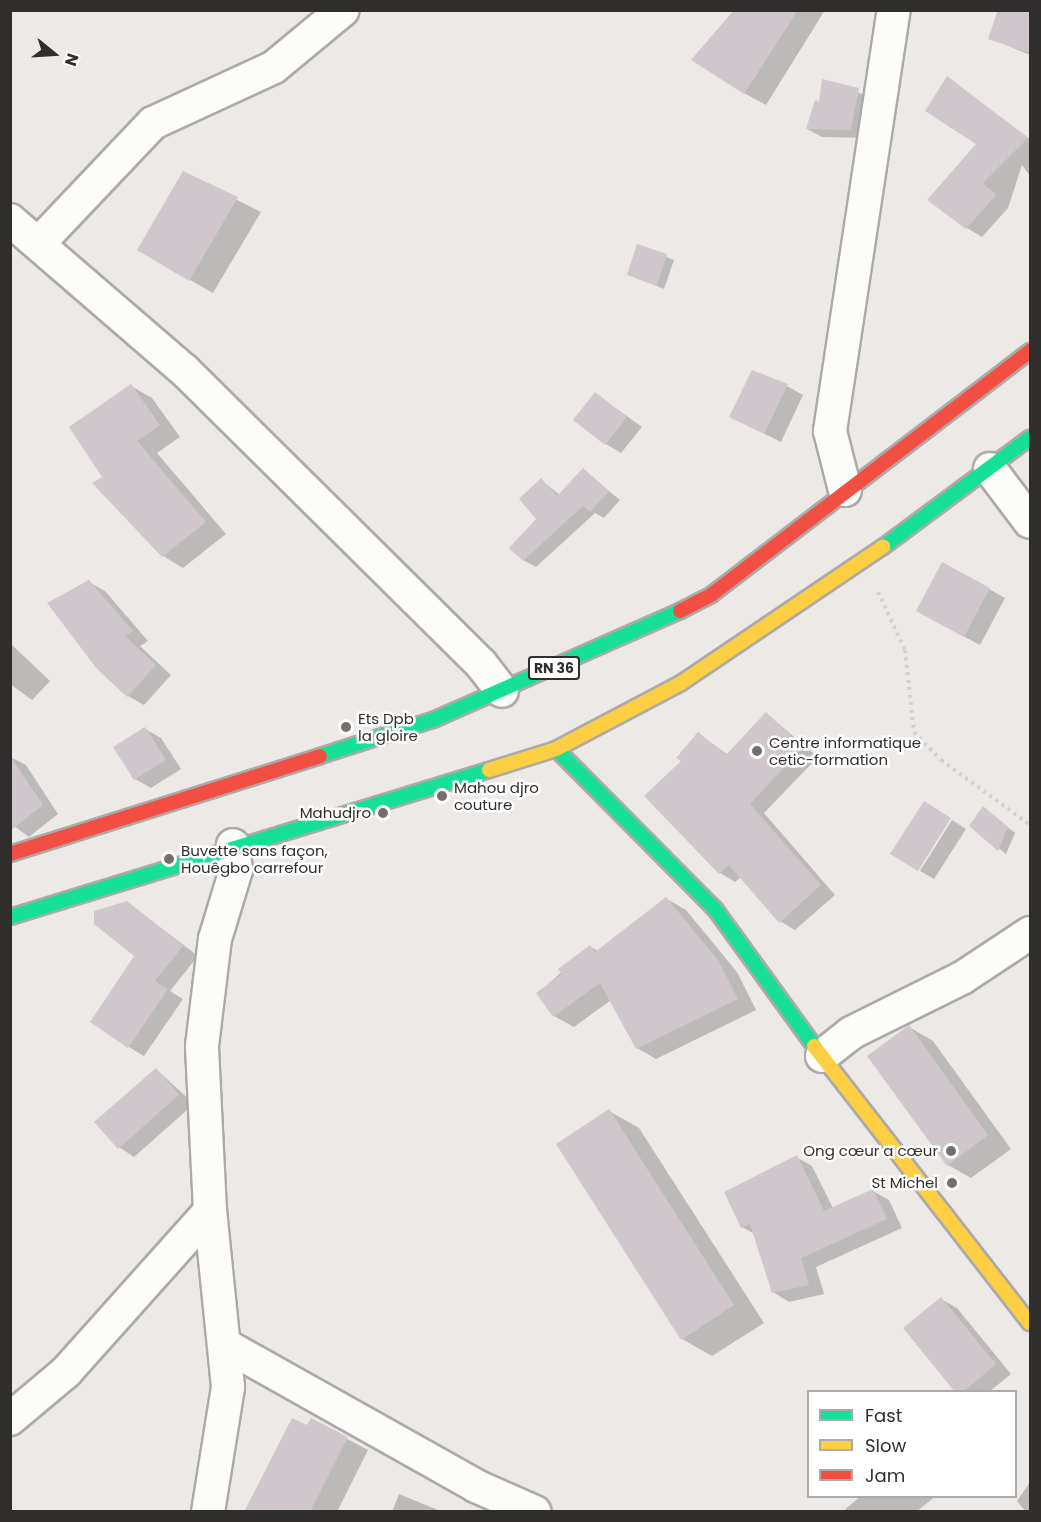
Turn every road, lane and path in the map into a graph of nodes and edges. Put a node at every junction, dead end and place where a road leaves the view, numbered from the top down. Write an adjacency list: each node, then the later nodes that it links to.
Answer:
1 (343, 10): 4 (street)
2 (894, 10): 8 (street)
3 (10, 220): 4 (street)
4 (40, 242): 11 (street)
5 (1030, 351): 8 (main road, RN 36)
6 (1030, 438): 7 (main road)
7 (990, 468): 9 (street); 10 (main road)
8 (845, 490): 11 (main road, RN 36)
9 (1030, 522)
10 (864, 561): 12 (main road); 13 (path)
11 (502, 691): 15 (main road, RN 36)
12 (556, 749): 14 (main road); 18 (main road)
13 (1030, 825)
14 (233, 845): 16 (main road); 19 (street)
15 (10, 854)
16 (10, 917)
17 (1030, 933): 18 (street)
18 (822, 1056): 20 (main road)
19 (210, 1211): 21 (street); 22 (street)
20 (1030, 1323)
21 (225, 1345): 23 (street); 24 (street)
22 (10, 1419)
23 (208, 1512)
24 (535, 1512)

